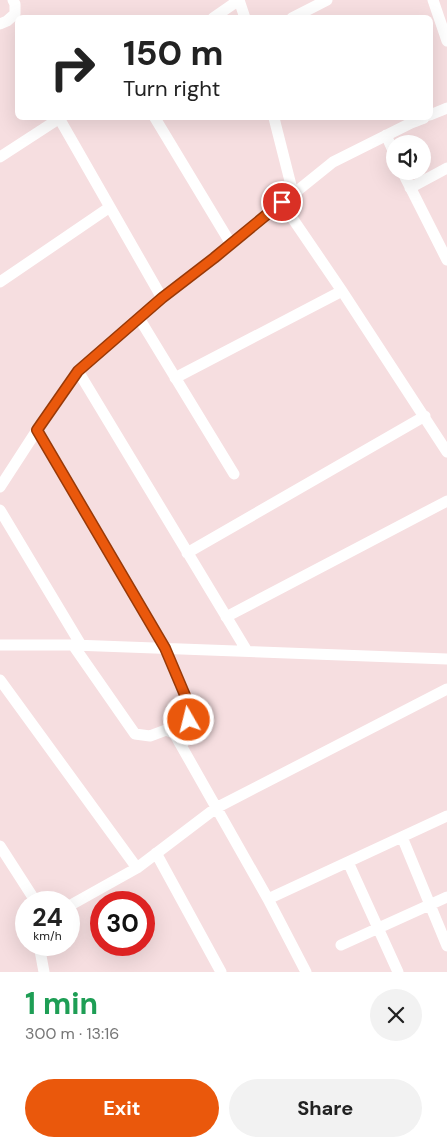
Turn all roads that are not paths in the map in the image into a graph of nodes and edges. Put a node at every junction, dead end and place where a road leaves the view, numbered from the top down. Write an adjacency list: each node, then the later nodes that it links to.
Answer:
1 (13, 0): 8 (street)
2 (239, 0): 5 (street); 6 (street)
3 (328, 0): 7 (street)
4 (433, 0): 9 (street)
5 (217, 15)
6 (244, 15)
7 (298, 15)
8 (0, 24)
9 (447, 41)
10 (447, 108): 11 (street)
11 (433, 114)
12 (57, 120): 18 (street)
13 (61, 120): 24 (street)
14 (156, 120): 25 (street)
15 (275, 120): 22 (street)
16 (420, 120): 17 (street)
17 (386, 135): 22 (street)
18 (0, 157)
19 (447, 168): 21 (street)
20 (406, 180): 21 (street)
21 (410, 188): 26 (street)
22 (293, 193): 23 (street)
23 (282, 202): 25 (street); 28 (street)
24 (110, 207): 27 (street); 29 (street)
25 (231, 244): 29 (street)
26 (447, 260)
27 (0, 282)
28 (342, 291): 32 (street); 33 (street)
29 (162, 298): 30 (street)
30 (139, 318): 31 (street); 32 (street)
31 (78, 371): 34 (street); 40 (street)
32 (175, 378): 36 (street)
33 (425, 416): 35 (street); 40 (street)
34 (37, 430): 37 (street); 44 (street)
35 (447, 452)
36 (234, 474)
37 (2, 477)
38 (447, 501): 41 (street)
39 (0, 510): 43 (street)
40 (187, 553): 41 (street)
41 (226, 617): 45 (street)
42 (0, 645): 43 (street)
43 (77, 645): 44 (street); 49 (street)
44 (165, 648): 45 (street); 49 (street)
45 (247, 651): 46 (street)
46 (447, 659)
47 (0, 680): 56 (street)
48 (447, 689): 50 (street)
49 (182, 746): 50 (street)
50 (216, 808): 54 (street); 59 (street)
51 (447, 816): 52 (street)
52 (402, 837): 55 (street); 61 (street)
53 (0, 846): 57 (street)
54 (156, 854): 56 (street); 67 (street)
55 (348, 862): 59 (street); 62 (street)
56 (137, 868): 60 (street)
57 (29, 891)
58 (447, 897): 61 (street)
59 (268, 899): 68 (street)
60 (80, 900)
61 (430, 905): 62 (street); 64 (street)
62 (378, 928): 63 (street); 69 (street)
63 (341, 945)
64 (447, 946)
65 (41, 956): 66 (street)
66 (44, 972)
67 (221, 972)
68 (306, 972)
69 (398, 972)

